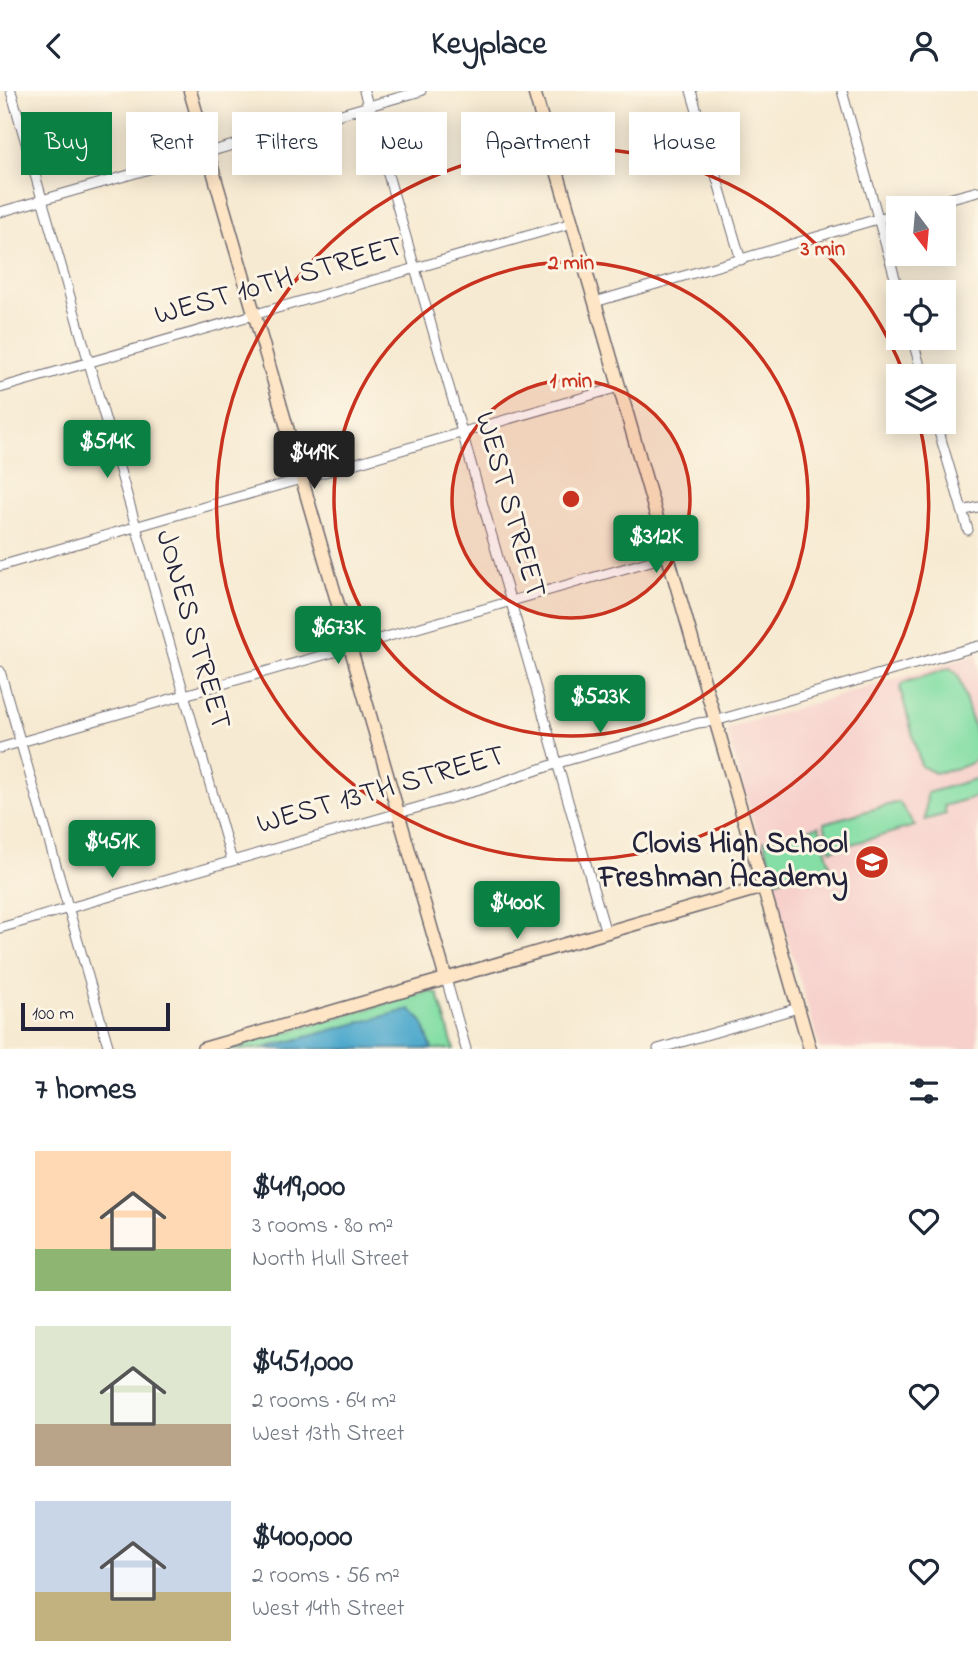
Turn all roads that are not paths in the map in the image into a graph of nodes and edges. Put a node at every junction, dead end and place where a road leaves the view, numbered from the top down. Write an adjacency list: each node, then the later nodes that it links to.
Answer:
1 (10, 91): 15 (street, JONES STREET)
2 (190, 91): 9 (street)
3 (364, 91): 8 (street, WEST STREET)
4 (421, 91): 8 (street)
5 (534, 91): 19 (street)
6 (691, 91): 20 (street)
7 (842, 91): 18 (street)
8 (368, 106): 10 (street); 21 (street, WEST STREET)
9 (196, 112)
10 (218, 149)
11 (128, 175): 15 (street)
12 (215, 175): 24 (street)
13 (978, 191): 14 (street)
14 (956, 197)
15 (42, 200): 16 (street); 25 (street, JONES STREET)
16 (0, 212)
17 (886, 216): 18 (street)
18 (879, 218): 20 (street); 22 (street)
19 (572, 223): 21 (street, WEST 10TH STREET); 23 (street)
20 (741, 260): 23 (street)
21 (415, 268): 24 (street, WEST 10TH STREET); 28 (street, WEST STREET)
22 (896, 280)
23 (594, 302): 26 (street)
24 (254, 314): 25 (street, WEST 10TH STREET); 30 (street)
25 (89, 362): 27 (street, WEST 10TH STREET); 33 (street, JONES STREET)
26 (619, 387): 28 (street); 35 (street)
27 (0, 388)
28 (462, 433): 30 (street); 37 (street, WEST STREET)
29 (940, 434): 32 (street)
30 (302, 479): 33 (street); 39 (street)
31 (978, 507): 32 (street)
32 (962, 511): 34 (street)
33 (136, 527): 36 (street); 41 (street, JONES STREET)
34 (968, 530)
35 (668, 556): 37 (street); 42 (street)
36 (0, 566)
37 (511, 601): 39 (street); 45 (street, WEST STREET)
38 (978, 646): 42 (street, WEST 13TH STREET)
39 (350, 647): 41 (street); 46 (street)
40 (0, 671): 43 (street)
41 (185, 695): 43 (street); 47 (street, JONES STREET)
42 (715, 721): 45 (street, WEST 13TH STREET); 48 (street)
43 (20, 743): 44 (street); 49 (street)
44 (0, 748)
45 (558, 763): 46 (street, WEST 13TH STREET); 51 (street, WEST STREET)
46 (398, 813): 47 (street, WEST 13TH STREET); 52 (street)
47 (232, 861): 49 (street, WEST 13TH STREET)
48 (763, 887): 51 (street); 53 (street)
49 (68, 908): 50 (street, WEST 13TH STREET); 54 (street)
50 (0, 927)
51 (606, 933): 52 (street)
52 (446, 979): 55 (street); 56 (street)
53 (798, 1008): 57 (street); 58 (street)
54 (109, 1049)
55 (203, 1049)
56 (466, 1049)
57 (658, 1049)
58 (810, 1049)

